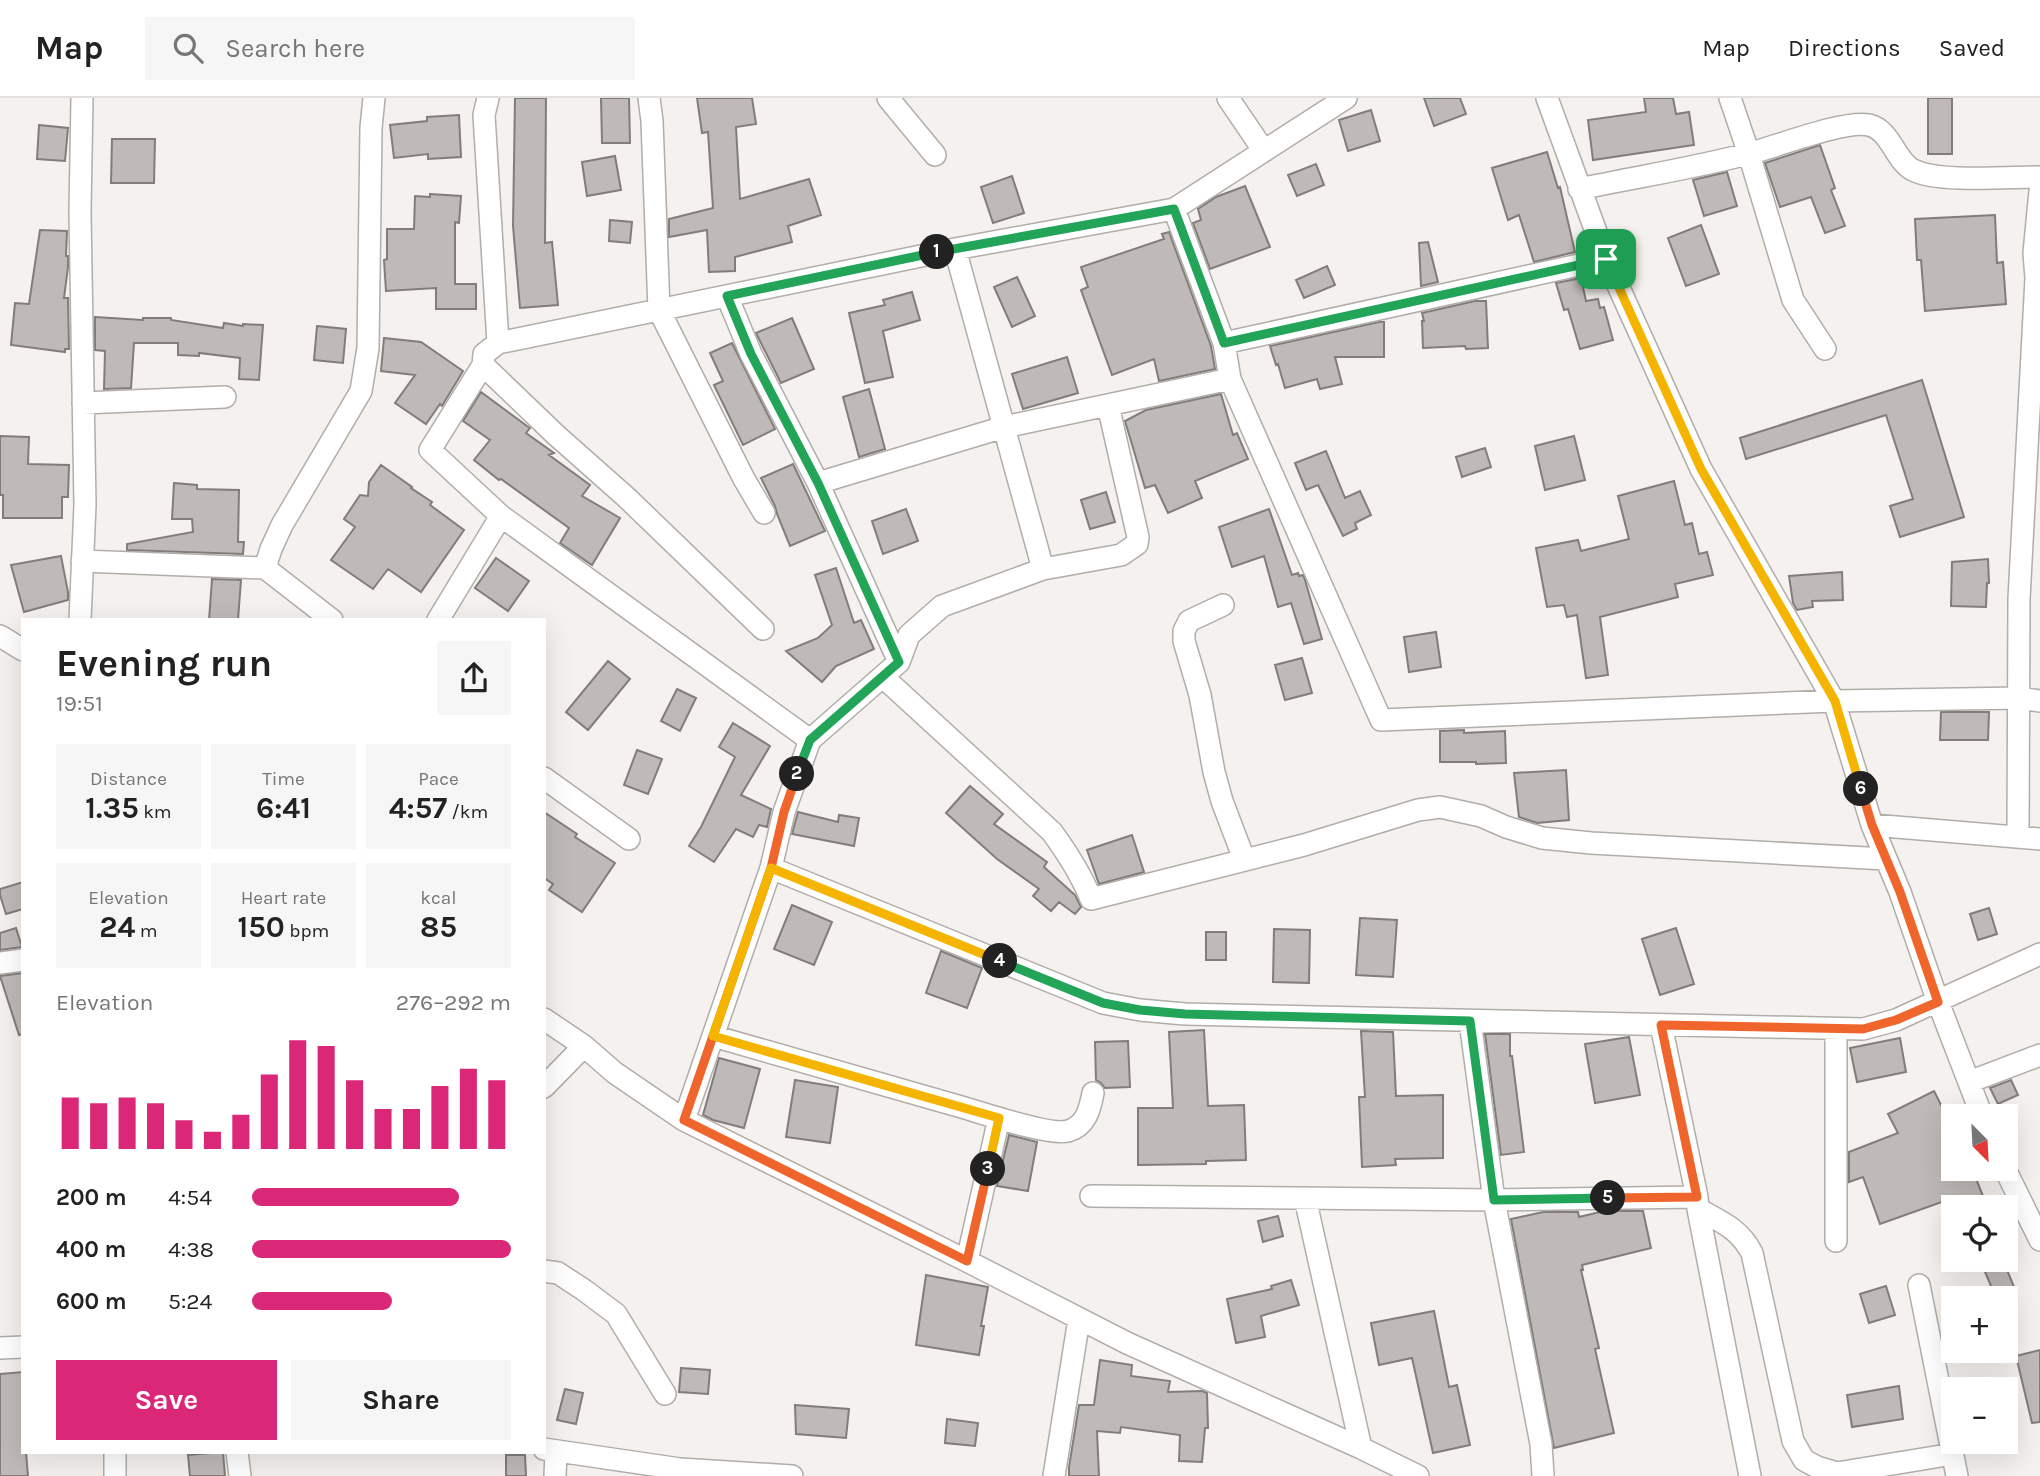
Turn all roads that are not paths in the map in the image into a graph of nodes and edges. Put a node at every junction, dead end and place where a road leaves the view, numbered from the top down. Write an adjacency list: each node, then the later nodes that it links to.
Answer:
1 (82, 98): 28 (street)
2 (374, 98): 35 (street)
3 (488, 98): 22 (street)
4 (649, 98): 21 (street)
5 (888, 98): 12 (street)
6 (1228, 98): 10 (street)
7 (1346, 98): 10 (street)
8 (1547, 98): 14 (street)
9 (1730, 98): 11 (street)
10 (1264, 151): 16 (street)
11 (1749, 154): 13 (street); 14 (street); 24 (street)
12 (935, 155)
13 (2040, 177)
14 (1579, 189): 18 (street)
15 (2040, 191): 19 (street)
16 (1174, 209): 17 (street); 23 (street)
17 (955, 249): 20 (street); 30 (street)
18 (1606, 259): 23 (street); 48 (street)
19 (2038, 279): 37 (street)
20 (727, 296): 21 (street); 31 (street)
21 (659, 310): 22 (street); 32 (street)
22 (498, 343): 25 (street)
23 (1224, 343): 26 (street)
24 (1825, 349)
25 (483, 365): 33 (street); 42 (street)
26 (1230, 379): 29 (street); 48 (street)
27 (225, 397): 28 (street)
28 (83, 403): 34 (street)
29 (1108, 405): 30 (street); 36 (street)
30 (1004, 427): 31 (street); 36 (street)
31 (818, 483): 45 (street)
32 (764, 513)
33 (501, 516): 41 (street); 49 (street)
34 (82, 561): 35 (street); 39 (street)
35 (265, 568): 40 (street)
36 (1043, 569): 45 (street)
37 (2030, 601): 47 (street)
38 (1223, 605): 55 (street)
39 (80, 618)
40 (329, 618)
41 (439, 618)
42 (763, 629)
43 (0, 636): 44 (street)
44 (21, 649)
45 (899, 662): 46 (street)
46 (883, 677): 49 (street); 55 (street)
47 (2030, 700): 48 (street); 52 (street)
48 (1835, 701): 51 (street)
49 (810, 740): 57 (street)
50 (546, 779): 53 (street)
51 (1872, 825): 52 (street); 56 (street)
52 (2018, 837): 54 (street)
53 (629, 839)
54 (2040, 839)
55 (1244, 859): 56 (street)
56 (1886, 859): 61 (street)
57 (771, 868): 63 (street); 66 (street)
58 (2040, 954): 61 (street)
59 (21, 960): 60 (street)
60 (0, 963)
61 (1938, 1002): 65 (street); 69 (street)
62 (546, 1019): 67 (street)
63 (1470, 1021): 64 (street); 78 (street)
64 (1661, 1025): 65 (street); 79 (street)
65 (1836, 1029): 81 (street)
66 (713, 1036): 73 (street); 74 (street)
67 (584, 1046): 70 (street); 74 (street)
68 (2040, 1055): 69 (street)
69 (1969, 1082): 72 (street)
70 (546, 1085)
71 (1093, 1093): 73 (street)
72 (1977, 1104)
73 (999, 1118): 82 (street)
74 (684, 1120): 82 (street)
75 (2011, 1181): 80 (street)
76 (1091, 1196): 77 (street)
77 (1305, 1198): 78 (street); 90 (street)
78 (1494, 1200): 79 (street); 102 (street)
79 (1697, 1203): 94 (street); 103 (street)
80 (2040, 1240)
81 (1836, 1241)
82 (967, 1261): 85 (street)
83 (546, 1271): 88 (street)
84 (1919, 1285): 89 (street)
85 (1079, 1319): 90 (street); 100 (street)
86 (21, 1347): 87 (street)
87 (0, 1348)
88 (665, 1394)
89 (1941, 1394)
90 (1362, 1448): 101 (street)
91 (550, 1450): 95 (street); 98 (street)
92 (115, 1454): 96 (street)
93 (237, 1454): 97 (street)
94 (1953, 1454): 104 (street)
95 (681, 1472): 99 (street)
96 (115, 1476)
97 (240, 1476)
98 (555, 1476)
99 (792, 1476)
100 (1054, 1476)
101 (1418, 1476)
102 (1543, 1476)
103 (1750, 1476)
104 (1957, 1476)

